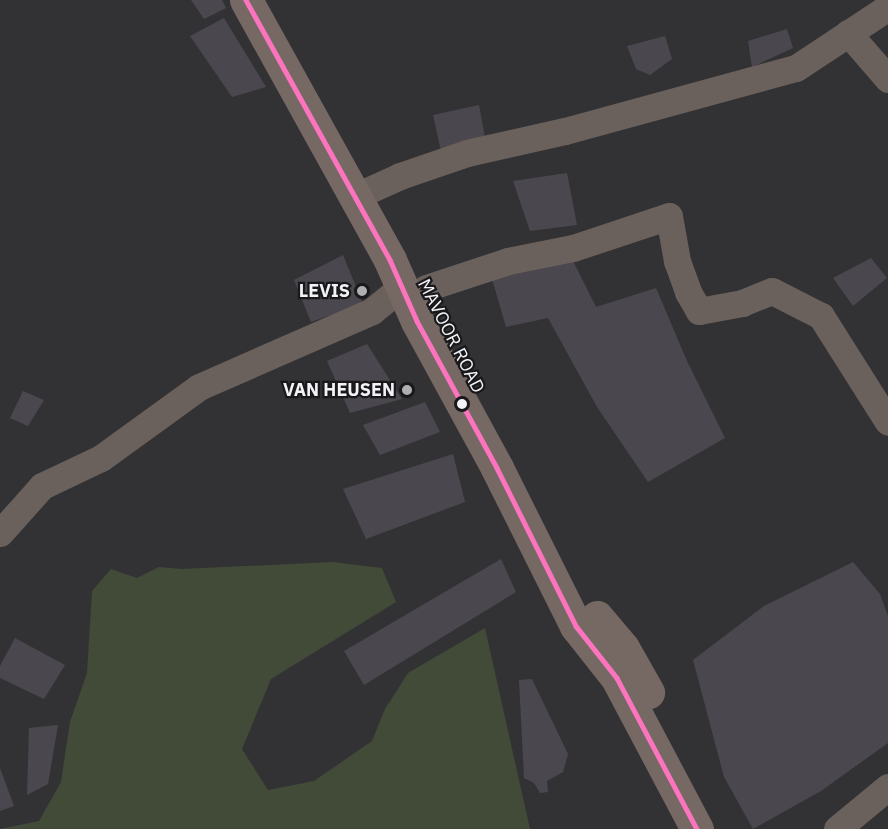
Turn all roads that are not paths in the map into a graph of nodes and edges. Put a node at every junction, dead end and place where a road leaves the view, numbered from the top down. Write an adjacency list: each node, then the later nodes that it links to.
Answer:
1 (246, 0): 6 (main road, MAVOOR ROAD)
2 (270, 0): 6 (main road, MAVOOR ROAD)
3 (888, 7): 4 (street)
4 (849, 33): 5 (street); 6 (street)
5 (888, 79)
6 (365, 191): 7 (main road, MAVOOR ROAD)
7 (414, 288): 8 (street); 9 (street); 10 (main road, MAVOOR ROAD)
8 (888, 422)
9 (0, 533)
10 (586, 622): 12 (main road); 13 (main road, MAVOOR ROAD); 14 (main road)
11 (888, 787): 15 (street)
12 (673, 829)
13 (697, 829)
14 (720, 829)
15 (837, 829)

